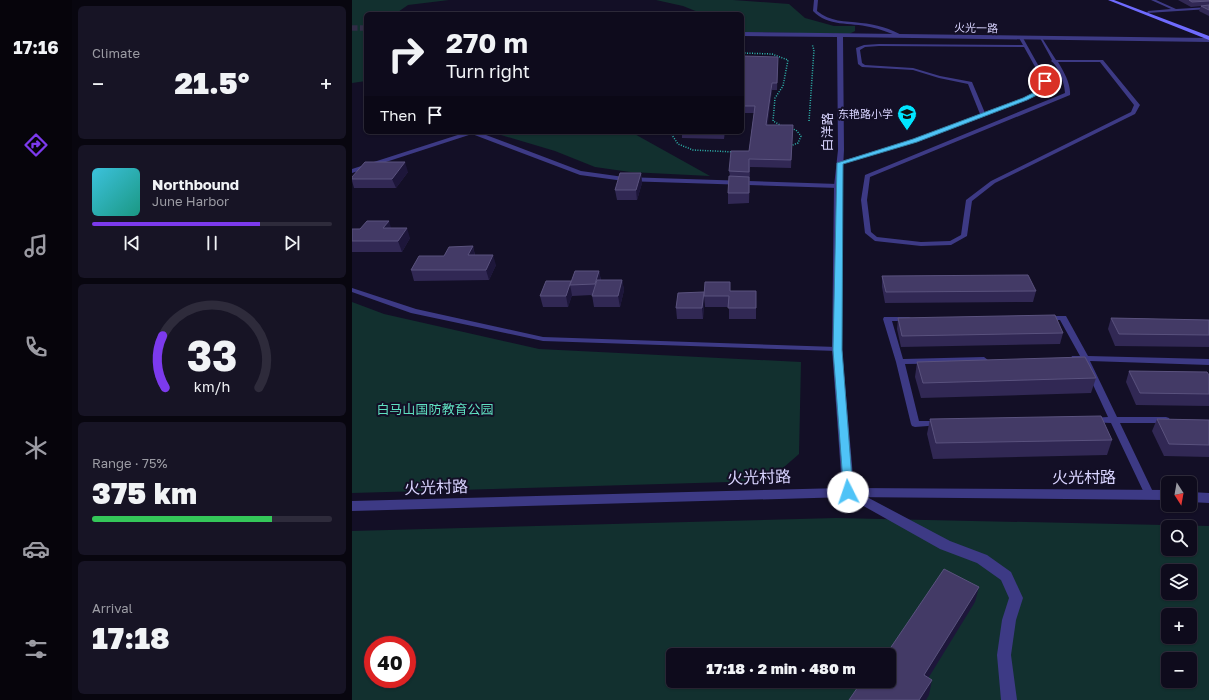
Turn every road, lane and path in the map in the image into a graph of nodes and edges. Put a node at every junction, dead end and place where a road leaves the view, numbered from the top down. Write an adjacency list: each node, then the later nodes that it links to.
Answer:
1 (816, 0): 11 (lane)
2 (1110, 0): 14 (main road)
3 (1120, 0): 7 (main road)
4 (1153, 0): 6 (lane)
5 (1209, 8): 6 (lane)
6 (1176, 10): 7 (lane)
7 (1148, 12): 10 (main road)
8 (744, 34): 9 (street, 火光一路)
9 (840, 35): 11 (street, 火光一路); 28 (street, 白洋路)
10 (1209, 35)
11 (901, 36): 12 (street, 火光一路)
12 (1021, 38): 13 (street, 火光一路); 16 (lane)
13 (1041, 39): 14 (street, 火光一路); 18 (lane)
14 (1209, 39)
15 (811, 44): 22 (path)
16 (1025, 46): 21 (lane); 21 (lane)
17 (744, 54): 20 (path)
18 (1054, 61): 18 (lane)
19 (768, 98): 20 (path)
20 (775, 98): 26 (path)
21 (983, 115): 28 (lane)
22 (809, 121)
23 (466, 134): 29 (lane)
24 (477, 134): 30 (lane)
25 (671, 134): 27 (path)
26 (788, 146)
27 (741, 152)
28 (840, 163): 30 (street, 白洋路)
29 (352, 171)
30 (838, 186): 34 (street, 白洋路)
31 (352, 290): 34 (lane)
32 (1040, 318): 36 (lane)
33 (917, 319): 38 (lane)
34 (837, 350): 44 (street, 白洋路)
35 (1070, 358): 36 (lane)
36 (1085, 358): 39 (lane); 40 (lane)
37 (992, 360): 38 (lane)
38 (900, 362): 43 (lane)
39 (1209, 362)
40 (1114, 419): 41 (lane); 42 (lane); 45 (lane)
41 (1082, 420)
42 (1177, 420)
43 (947, 423)
44 (848, 492): 45 (street, 火光村路); 49 (street, 火光村路); 50 (street)
45 (1149, 494): 46 (street, 火光村路)
46 (1161, 495)
47 (1197, 497): 48 (street)
48 (1209, 498)
49 (352, 506)
50 (1009, 700)

